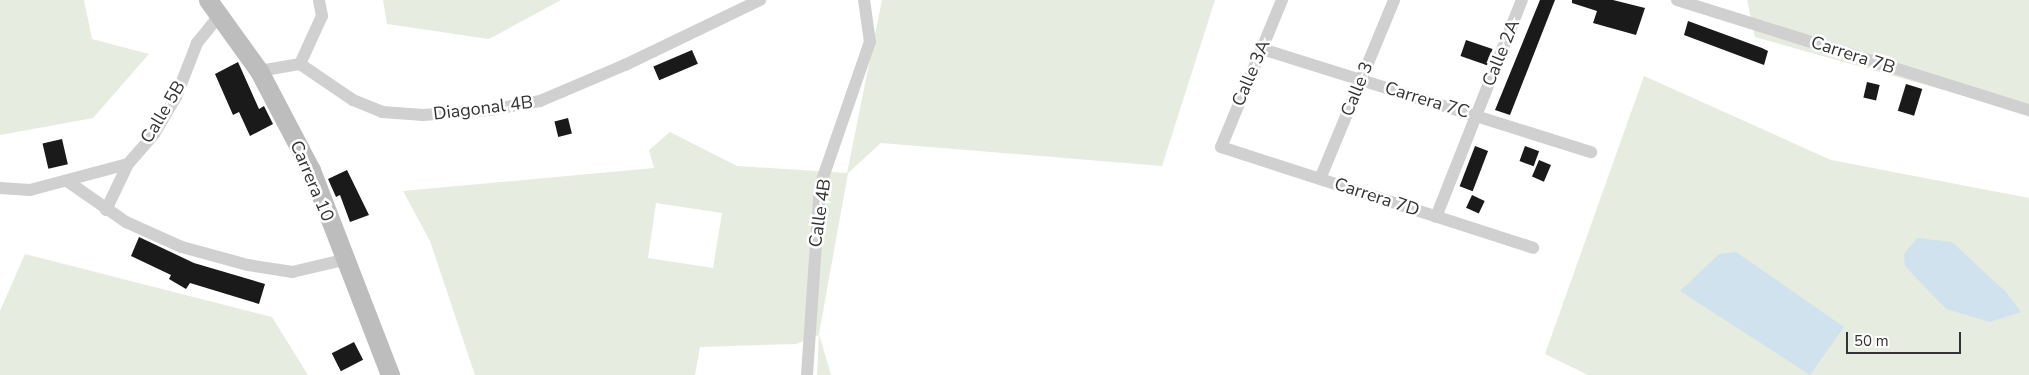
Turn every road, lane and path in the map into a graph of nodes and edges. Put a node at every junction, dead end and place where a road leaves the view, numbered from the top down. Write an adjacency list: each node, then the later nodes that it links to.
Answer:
1 (208, 0): 9 (street, Carrera 10)
2 (319, 0): 11 (street)
3 (760, 0): 11 (street, Diagonal 4B)
4 (864, 0): 27 (street, Calle 4B)
5 (1282, 0): 10 (street, Calle 3A)
6 (1394, 0): 13 (street, Calle 3)
7 (1522, 0): 15 (street, Calle 2A)
8 (1677, 0): 14 (street, Carrera 7B)
9 (220, 15): 12 (street, Carrera 10); 18 (street, Calle 5B)
10 (1262, 49): 13 (street, Carrera 7C); 16 (street, Calle 3A)
11 (300, 64): 12 (street)
12 (259, 71): 25 (street, Carrera 10)
13 (1361, 80): 15 (street, Carrera 7C); 19 (street, Calle 3)
14 (2029, 110)
15 (1476, 116): 17 (street, Carrera 7C); 23 (street, Calle 2A)
16 (1221, 147): 19 (street, Carrera 7D)
17 (1591, 152)
18 (128, 164): 20 (street); 22 (street, Calle 5B)
19 (1320, 179): 23 (street, Carrera 7D)
20 (67, 182): 21 (street); 22 (street)
21 (0, 188)
22 (106, 210): 25 (street)
23 (1436, 217): 24 (street, Carrera 7D)
24 (1533, 248)
25 (343, 260): 26 (street, Carrera 10)
26 (390, 375)
27 (807, 375)

